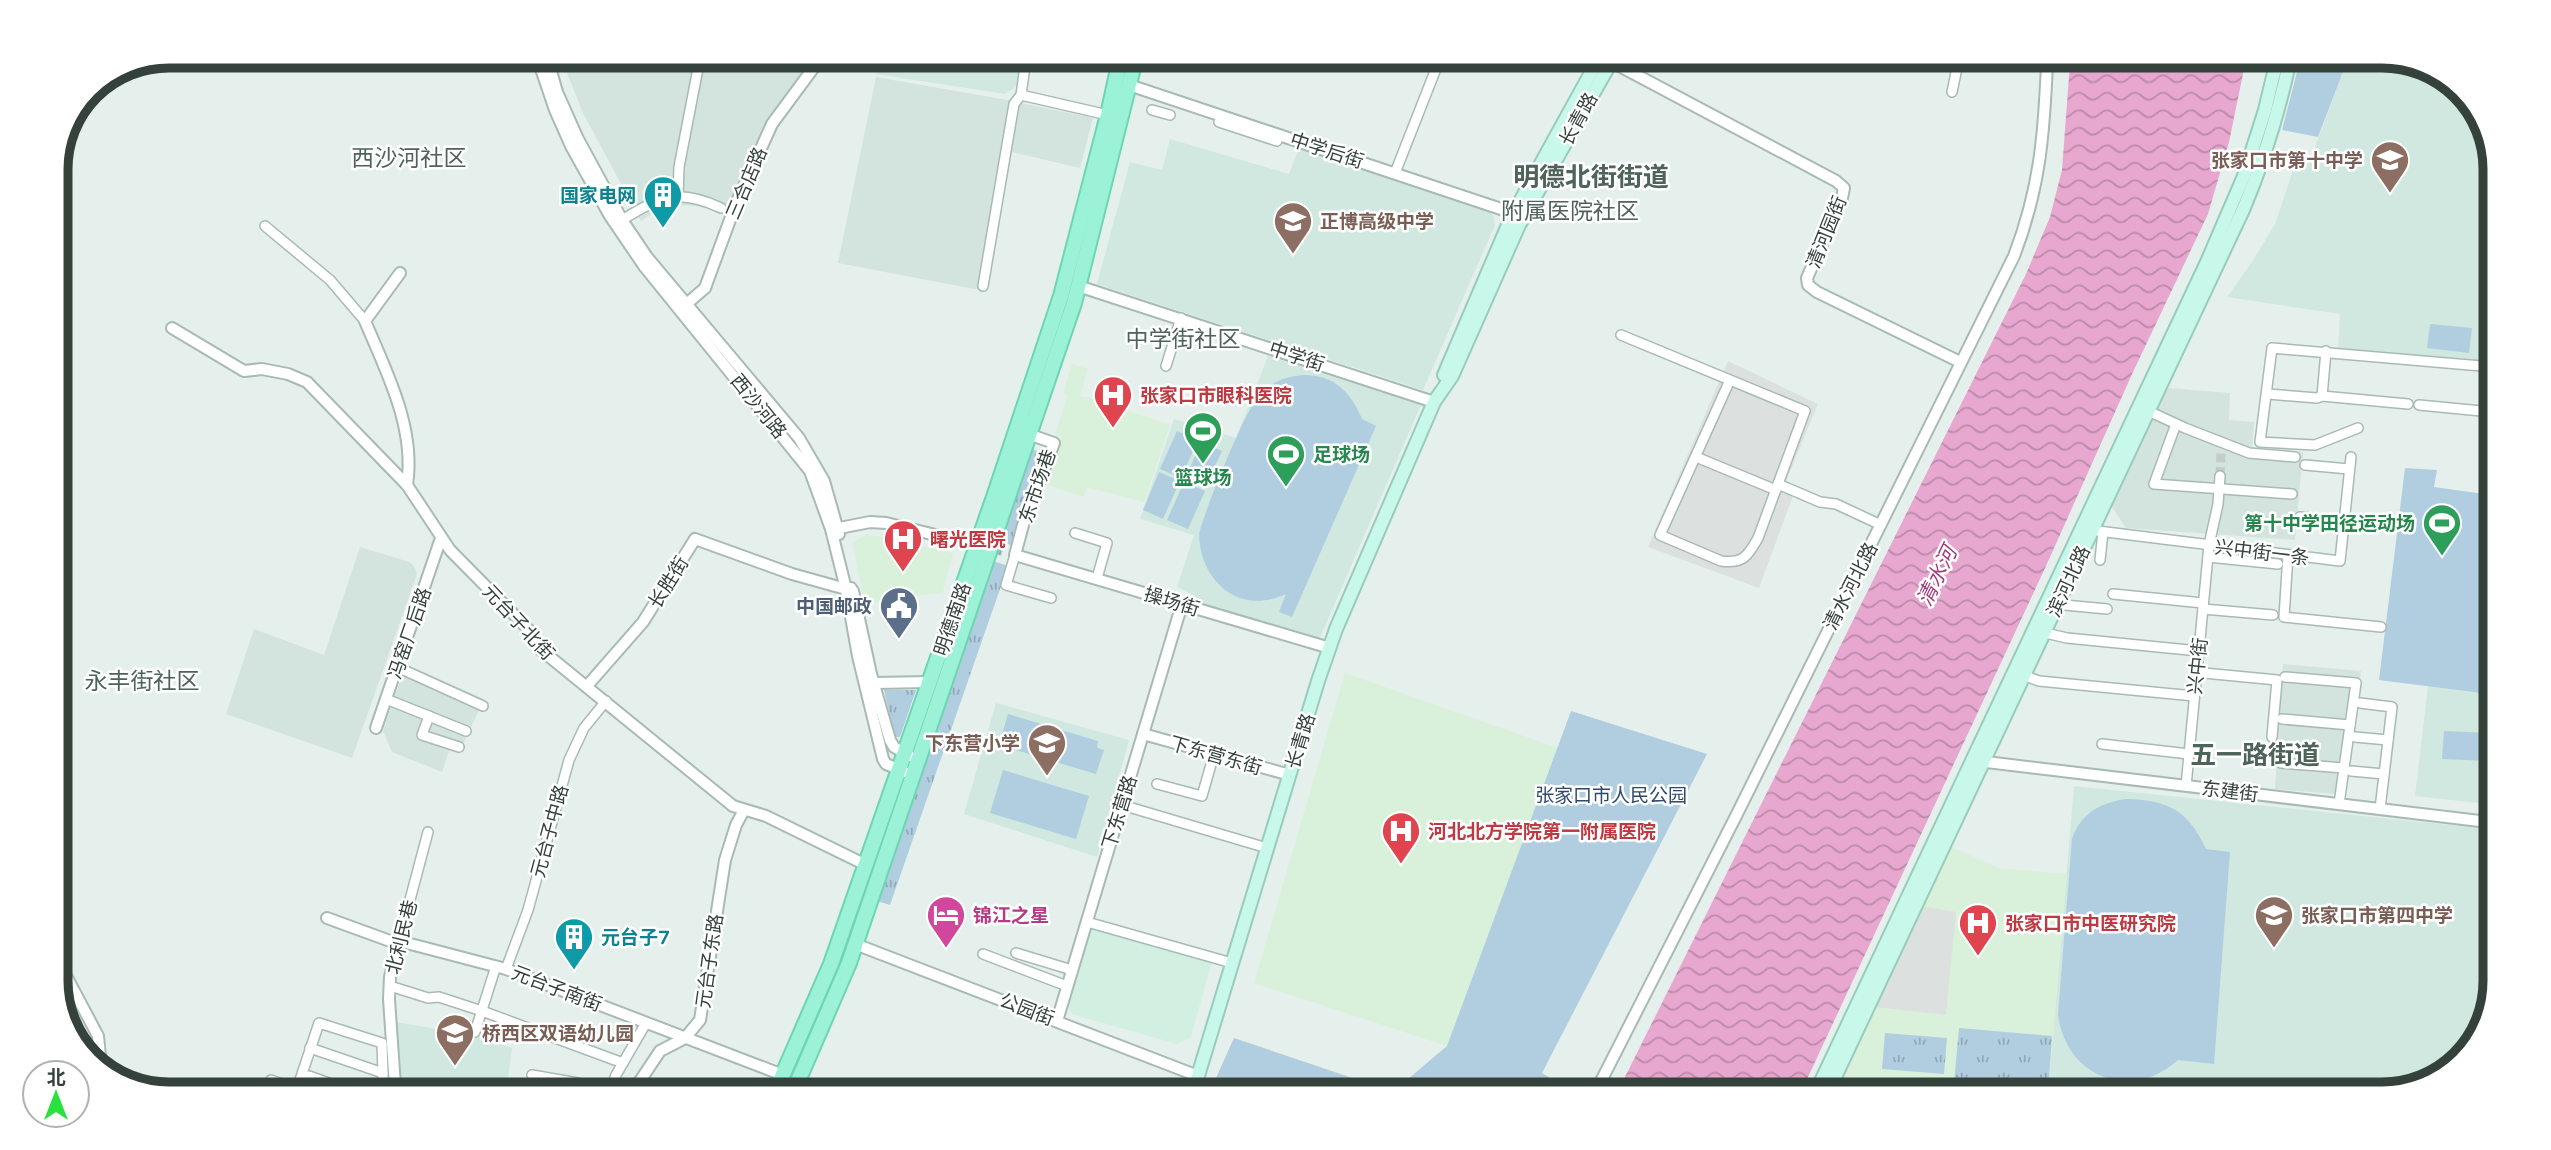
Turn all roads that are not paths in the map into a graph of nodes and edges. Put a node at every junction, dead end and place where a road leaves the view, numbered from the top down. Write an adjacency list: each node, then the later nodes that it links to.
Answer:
1 (541, 68): 34 (street, 西沙河路)
2 (550, 68): 29 (street, 西沙河路)
3 (697, 68): 26 (street)
4 (813, 68): 34 (street, 三合店路)
5 (1025, 68): 18 (street)
6 (1119, 68): 20 (main road, 明德南路)
7 (1133, 68): 16 (main road, 明德南路)
8 (1436, 68): 25 (street)
9 (1594, 68): 28 (main road, 长青路)
10 (1607, 68): 28 (main road, 长青路)
11 (1622, 68): 41 (street, 清河园街)
12 (1957, 68): 17 (street)
13 (2048, 68): 41 (street, 清水河北路)
14 (2275, 68): 50 (main road, 滨河北路)
15 (2288, 68): 50 (main road, 滨河北路)
16 (1129, 86): 19 (street, 中学后街); 20 (main road, 明德南路)
17 (1952, 92)
18 (1021, 95): 20 (street); 32 (street)
19 (1167, 98): 21 (street); 23 (street, 中学后街)
20 (1114, 109): 33 (main road, 明德南路); 39 (main road, 明德南路)
21 (1161, 112)
22 (1219, 122): 23 (street)
23 (1249, 128): 24 (street); 25 (street, 中学后街)
24 (1277, 141)
25 (1395, 173): 28 (street, 中学后街)
26 (678, 196): 27 (street); 29 (street)
27 (721, 208)
28 (1519, 215): 47 (main road, 长青路)
29 (622, 220): 34 (street, 西沙河路)
30 (265, 226): 36 (street)
31 (400, 273): 36 (street)
32 (983, 286)
33 (1078, 286): 35 (street, 中学街); 39 (main road, 明德南路)
34 (684, 307): 71 (street, 西沙河路)
35 (1181, 318): 42 (street); 47 (street, 中学街)
36 (365, 321): 63 (street)
37 (172, 328): 63 (street, 元台子北街)
38 (1621, 335): 44 (street)
39 (1052, 343): 54 (main road, 明德南路); 75 (main road, 明德南路)
40 (2326, 351): 43 (street); 45 (street); 46 (street)
41 (1960, 362): 69 (street, 清水河北路)
42 (1166, 366)
43 (2483, 366)
44 (1730, 380): 57 (street); 64 (street)
45 (2268, 394): 46 (street); 53 (street)
46 (2322, 396): 48 (street)
47 (1434, 402): 93 (main road, 长青路)
48 (2408, 404)
49 (2419, 405): 51 (street)
50 (2143, 408): 52 (street); 72 (main road, 滨河北路)
51 (2483, 411)
52 (2176, 424): 55 (street); 65 (street)
53 (2358, 428)
54 (1028, 434): 77 (street, 东市场巷); 121 (main road, 明德南路)
55 (2222, 442): 56 (street); 58 (street)
56 (2221, 453)
57 (1696, 457): 64 (street); 64 (street)
58 (2295, 457)
59 (2350, 457): 61 (street, 兴中街一条)
60 (2305, 465): 61 (street)
61 (2349, 469): 68 (street, 兴中街一条)
62 (2220, 476): 65 (street, 兴中街)
63 (407, 485): 74 (street, 元台子北街)
64 (1777, 487): 69 (street)
65 (2219, 489): 66 (street); 76 (street, 兴中街)
66 (2292, 494)
67 (2300, 517): 68 (street)
68 (2344, 522): 70 (street); 78 (street, 兴中街一条)
69 (1881, 525): 175 (street, 清水河北路)
70 (2392, 527)
71 (834, 529): 75 (street); 83 (street, 西沙河路)
72 (2092, 529): 76 (street, 兴中街一条); 80 (street); 86 (main road, 滨河北路)
73 (1074, 533): 82 (street)
74 (442, 538): 95 (street, 冯窑厂后路); 101 (street, 元台子北街)
75 (977, 545): 99 (main road, 明德南路)
76 (2209, 545): 78 (street, 兴中街一条); 79 (street, 兴中街)
77 (1015, 555): 82 (street, 操场街); 85 (street)
78 (2288, 555): 91 (street)
79 (2208, 557): 81 (street); 88 (street, 兴中街)
80 (2100, 560)
81 (2277, 564)
82 (1097, 578): 87 (street, 操场街)
83 (849, 588): 100 (street, 西沙河路); 101 (street, 长胜街); 125 (street, 西沙河路)
84 (2113, 594): 88 (street)
85 (1051, 598)
86 (2051, 603): 89 (street); 92 (main road, 滨河北路)
87 (1182, 604): 93 (street, 操场街); 112 (street, 下东营路)
88 (2203, 606): 90 (street); 94 (street, 兴中街)
89 (2108, 609)
90 (2273, 615)
91 (2381, 627)
92 (2038, 631): 94 (street); 96 (main road, 滨河北路)
93 (1330, 648): 128 (main road, 长青路)
94 (2199, 651): 102 (street, 兴中街)
95 (397, 667): 103 (street, 冯窑厂后路); 106 (street)
96 (2019, 673): 102 (street); 122 (main road, 滨河北路)
97 (2204, 673): 113 (street)
98 (2285, 677): 109 (street)
99 (929, 682): 100 (street); 118 (main road, 明德南路)
100 (874, 683): 118 (street, 西沙河路)
101 (587, 686): 104 (street, 元台子北街)
102 (2194, 696): 120 (street, 兴中街)
103 (386, 699): 107 (street); 110 (street, 冯窑厂后路)
104 (606, 701): 134 (street, 元台子北街); 146 (street, 元台子中路)
105 (2360, 703): 115 (street)
106 (483, 706)
107 (429, 716): 111 (street); 117 (street)
108 (2282, 719): 109 (street)
109 (2350, 725): 124 (street)
110 (376, 728)
111 (466, 731)
112 (1143, 734): 119 (street, 下东营东街); 132 (street, 下东营路)
113 (2272, 737)
114 (2355, 737): 115 (street)
115 (2388, 740): 126 (street)
116 (2102, 744): 120 (street)
117 (459, 747)
118 (904, 754): 121 (street); 125 (main road, 明德南路)
119 (1214, 754): 128 (street, 下东营东街); 129 (street)
120 (2189, 754): 130 (street, 兴中街)
121 (919, 759): 127 (main road, 明德南路)
122 (1978, 761): 130 (street, 东建街); 176 (main road, 滨河北路); 177 (main road, 滨河北路)
123 (2281, 763): 124 (street)
124 (2348, 769): 126 (street); 131 (street)
125 (899, 770): 127 (street); 138 (main road, 明德南路)
126 (2384, 774): 133 (street)
127 (914, 775): 142 (main road, 明德南路)
128 (1290, 775): 137 (main road, 长青路)
129 (1157, 784)
130 (2186, 786): 131 (street, 东建街)
131 (2339, 804): 133 (street, 东建街)
132 (1122, 805): 137 (street); 140 (street, 下东营路)
133 (2380, 809): 135 (street, 东建街)
134 (744, 810): 138 (street, 元台子北街); 155 (street, 元台子东路)
135 (2483, 821)
136 (428, 832): 141 (street, 北利民巷)
137 (1267, 848): 145 (main road, 长青路)
138 (866, 865): 171 (main road, 明德南路)
139 (327, 918): 141 (street, 元台子南街)
140 (1087, 922): 145 (street); 147 (street, 下东营路)
141 (399, 940): 146 (street, 元台子南街); 149 (street, 北利民巷)
142 (855, 944): 152 (street, 公园街); 172 (main road, 明德南路)
143 (1016, 953): 147 (street)
144 (983, 954): 150 (street)
145 (1232, 963): 174 (main road, 长青路)
146 (501, 967): 151 (street, 元台子中路); 153 (street, 元台子南街)
147 (1072, 970): 150 (street, 下东营路)
148 (68, 979): 157 (street)
149 (390, 986): 151 (street); 167 (street, 北利民巷)
150 (1067, 986): 152 (street, 下东营路)
151 (482, 1011): 154 (street, 元台子中路); 158 (street)
152 (1057, 1021): 173 (street, 公园街)
153 (646, 1023): 155 (street, 元台子南街); 158 (street)
154 (475, 1032)
155 (685, 1038): 170 (street, 元台子东路); 171 (street, 元台子南街)
156 (310, 1048): 159 (street); 159 (street); 164 (street)
157 (100, 1054)
158 (623, 1063): 169 (street)
159 (383, 1073): 166 (street)
160 (532, 1075): 168 (street)
161 (309, 1076): 165 (street)
162 (271, 1080): 163 (street)
163 (276, 1082)
164 (299, 1082)
165 (326, 1082)
166 (383, 1082)
167 (396, 1082)
168 (572, 1082)
169 (614, 1082)
170 (639, 1082)
171 (780, 1082)
172 (798, 1082)
173 (1194, 1082)
174 (1196, 1082)
175 (1601, 1082)
176 (1821, 1082)
177 (1833, 1082)

